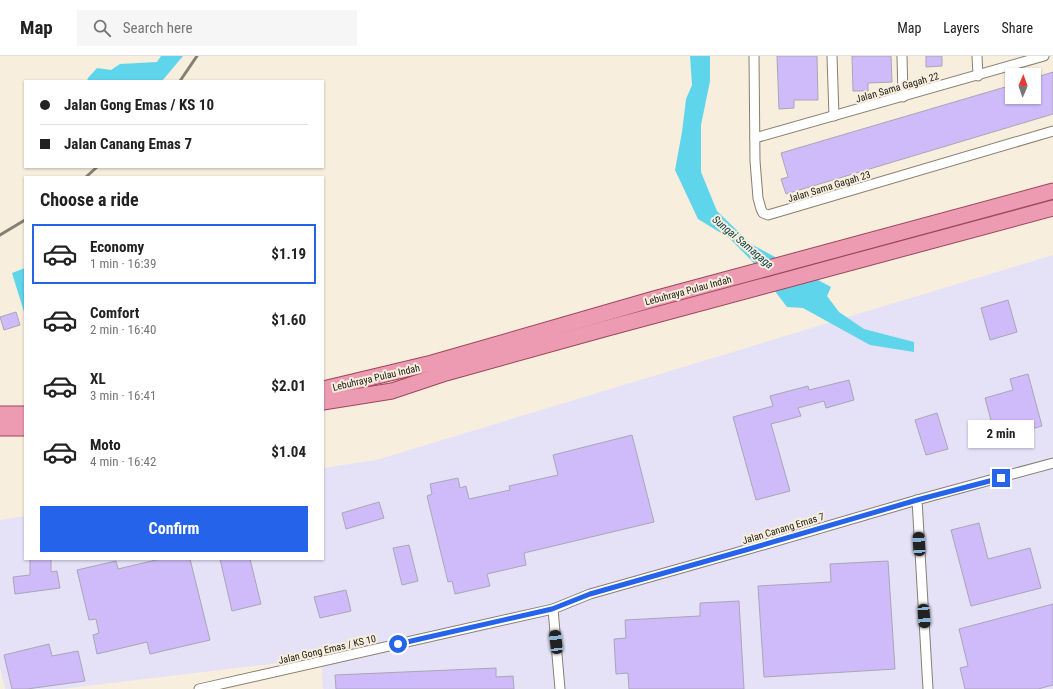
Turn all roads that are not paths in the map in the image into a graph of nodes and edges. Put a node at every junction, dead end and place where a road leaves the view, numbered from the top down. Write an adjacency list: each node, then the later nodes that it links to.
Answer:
1 (754, 56): 10 (street, Jalan Sama Gagah 23)
2 (832, 56): 8 (street)
3 (902, 56): 7 (street)
4 (977, 56): 6 (street)
5 (1044, 56): 6 (street, Jalan Sama Gagah 22)
6 (978, 76): 7 (street, Jalan Sama Gagah 22)
7 (903, 97): 8 (street, Jalan Sama Gagah 22)
8 (834, 116): 10 (street, Jalan Sama Gagah 22)
9 (1053, 131): 10 (street, Jalan Sama Gagah 23)
10 (755, 138)
11 (1053, 191): 13 (main road, Lebuhraya Pulau Indah)
12 (1053, 208): 14 (main road, Lebuhraya Pulau Indah)
13 (324, 389)
14 (324, 402)
15 (0, 414): 16 (main road)
16 (24, 414)
17 (0, 428): 18 (main road)
18 (24, 428)
19 (1053, 463): 20 (street, Jalan Canang Emas 7)
20 (917, 500): 21 (street, Jalan Canang Emas 7); 24 (street)
21 (552, 609): 22 (street, Jalan Gong Emas / KS 10); 23 (street)
22 (199, 689)
23 (560, 689)
24 (928, 689)

